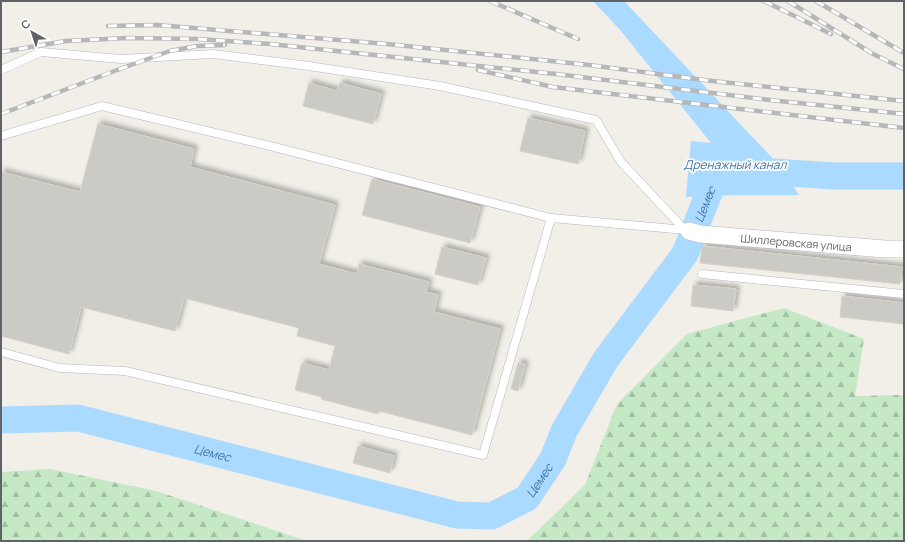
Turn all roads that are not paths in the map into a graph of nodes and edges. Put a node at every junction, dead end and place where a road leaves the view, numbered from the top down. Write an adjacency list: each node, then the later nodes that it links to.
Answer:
1 (1, 70): 4 (lane)
2 (1, 136): 3 (lane)
3 (551, 218): 4 (lane); 8 (lane)
4 (691, 231): 5 (street, Шиллеровская улица)
5 (904, 249)
6 (702, 274): 7 (lane)
7 (904, 294)
8 (1, 352)

